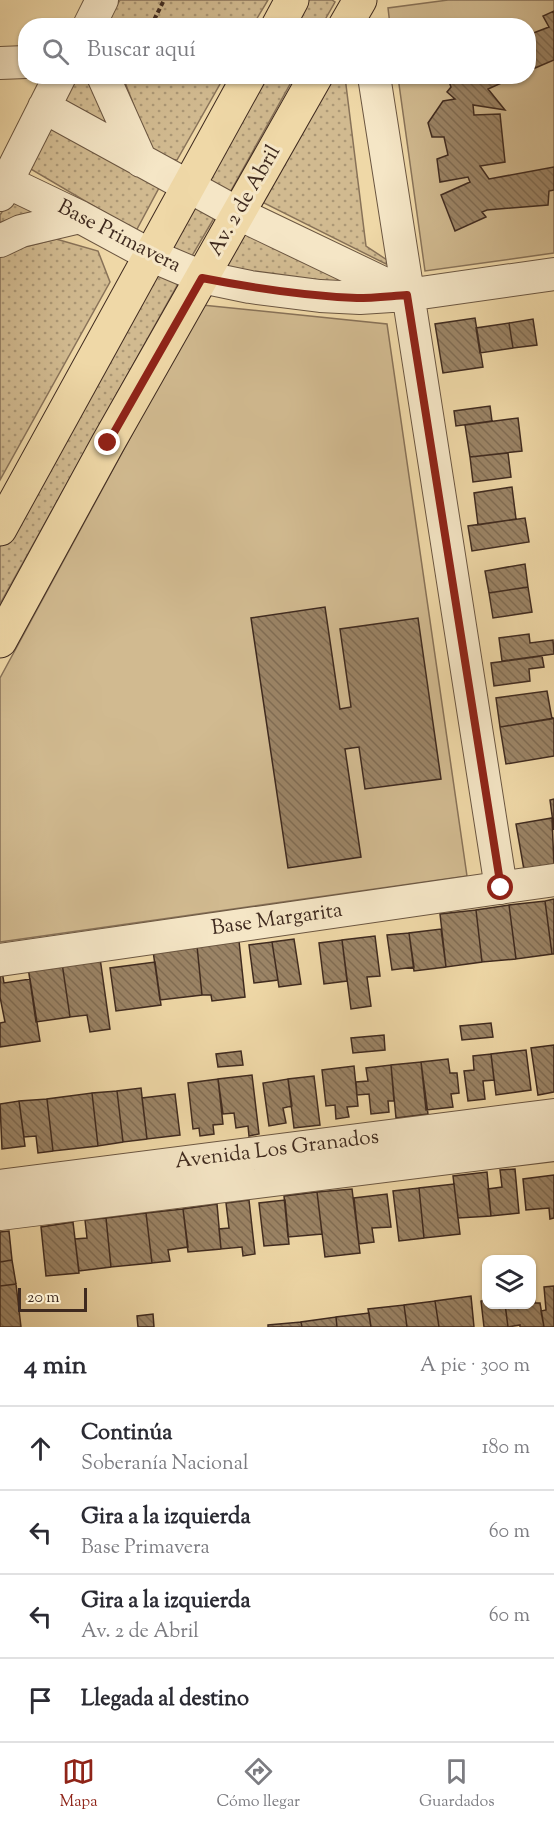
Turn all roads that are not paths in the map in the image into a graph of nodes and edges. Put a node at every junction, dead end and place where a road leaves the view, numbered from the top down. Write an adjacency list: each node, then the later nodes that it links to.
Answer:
1 (292, 0): 3 (main road)
2 (361, 0): 4 (main road); 5 (street)
3 (282, 18)
4 (350, 18)
5 (364, 18)
6 (18, 62): 7 (street)
7 (0, 63)
8 (56, 84): 13 (street)
9 (107, 84): 14 (street)
10 (245, 84): 15 (main road)
11 (312, 84): 17 (main road, Av. 2 de Abril)
12 (375, 84): 23 (street)
13 (44, 107): 14 (street); 16 (street)
14 (141, 161): 15 (street)
15 (188, 187): 17 (street); 20 (main road)
16 (4, 188): 18 (street, Base Primavera)
17 (239, 214): 22 (main road, Av. 2 de Abril); 23 (street)
18 (80, 217): 19 (street); 20 (street, Base Primavera)
19 (0, 241)
20 (152, 256): 22 (street, Base Primavera); 24 (main road)
21 (554, 274): 23 (street, Base Primavera)
22 (202, 278): 23 (street, Base Primavera); 25 (main road, Av. 2 de Abril)
23 (407, 295): 27 (street)
24 (0, 529)
25 (0, 641)
26 (554, 880): 27 (street, Base Margarita)
27 (501, 888): 28 (street, Base Margarita)
28 (0, 960)
29 (554, 1115): 31 (street, Avenida Los Granados)
30 (554, 1145): 32 (street, Avenida Los Granados)
31 (0, 1186)
32 (0, 1214)

